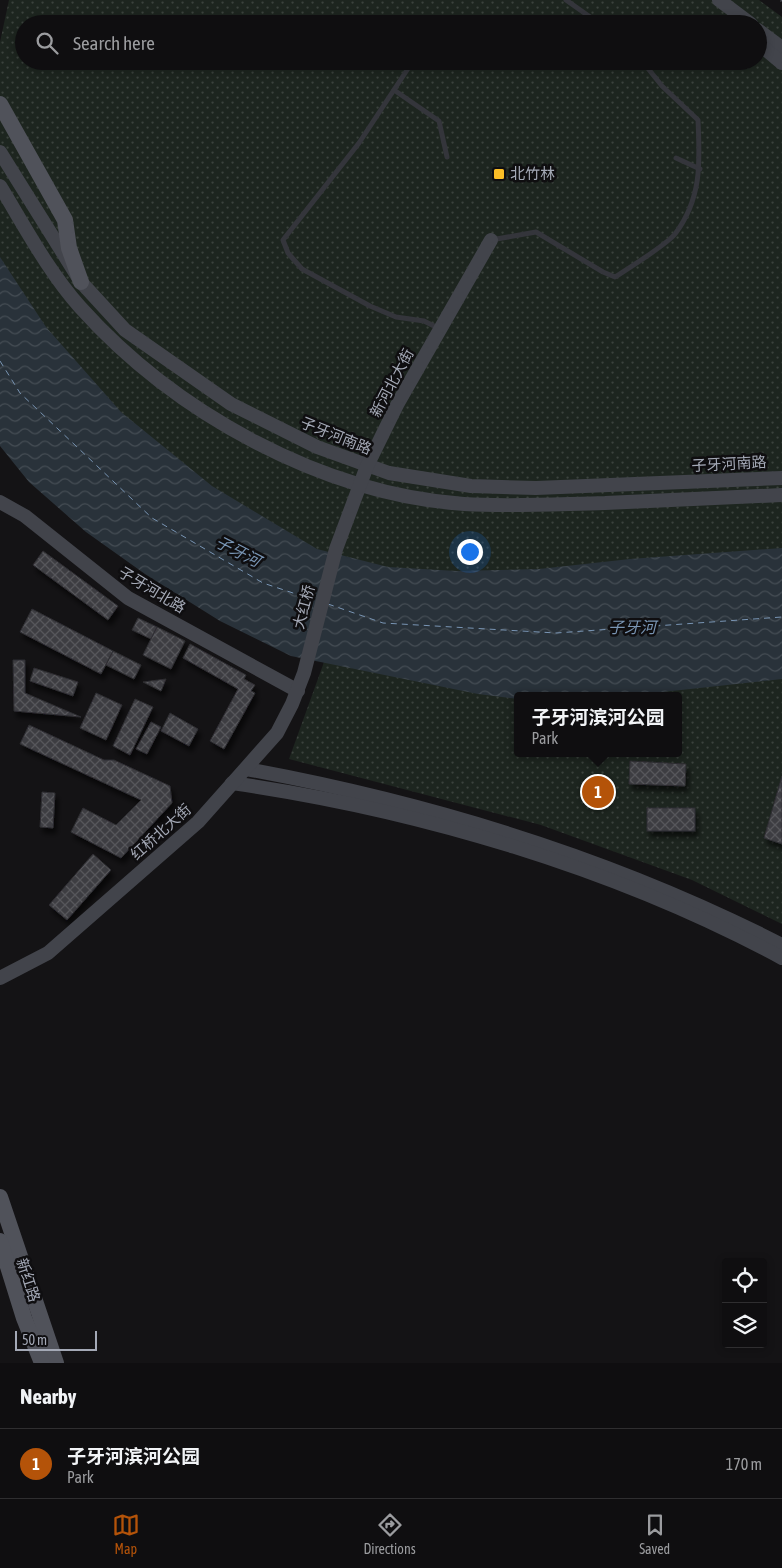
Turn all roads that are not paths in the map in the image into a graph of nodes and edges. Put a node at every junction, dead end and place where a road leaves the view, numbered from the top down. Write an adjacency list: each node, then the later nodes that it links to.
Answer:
1 (566, 0): 4 (lane)
2 (710, 0): 5 (street)
3 (719, 0): 6 (street)
4 (587, 15)
5 (726, 15)
6 (739, 15)
7 (767, 37): 8 (street)
8 (782, 48)
9 (767, 50): 10 (street)
10 (782, 63)
11 (407, 70): 13 (lane)
12 (649, 70): 18 (lane)
13 (394, 90): 16 (lane); 22 (lane)
14 (0, 104): 21 (main road)
15 (0, 152): 21 (street, 子牙河南路)
16 (447, 157)
17 (676, 158): 18 (lane)
18 (700, 170): 20 (lane)
19 (0, 186): 26 (street)
20 (491, 240): 22 (street, 新河北大街)
21 (81, 282): 23 (street, 子牙河南路)
22 (440, 329): 23 (street, 新河北大街)
23 (367, 466): 24 (street, 子牙河南路); 26 (street, 新河北大街)
24 (389, 473): 25 (street, 子牙河南路); 27 (street)
25 (782, 478)
26 (360, 485): 27 (street); 30 (street, 新河北大街)
27 (384, 491): 28 (street)
28 (782, 495)
29 (0, 502): 32 (street, 子牙河北路)
30 (336, 549): 31 (street, 大红桥)
31 (304, 673): 32 (street, 红桥北大街)
32 (298, 690): 33 (street, 红桥北大街)
33 (246, 769): 34 (street, 红桥北大街); 35 (street)
34 (232, 783): 36 (street); 37 (street, 红桥北大街)
35 (782, 945)
36 (782, 958)
37 (0, 978)
38 (0, 1197): 41 (main road, 新红路)
39 (0, 1241): 40 (main road, 新红路)
40 (42, 1363)
41 (56, 1363)

